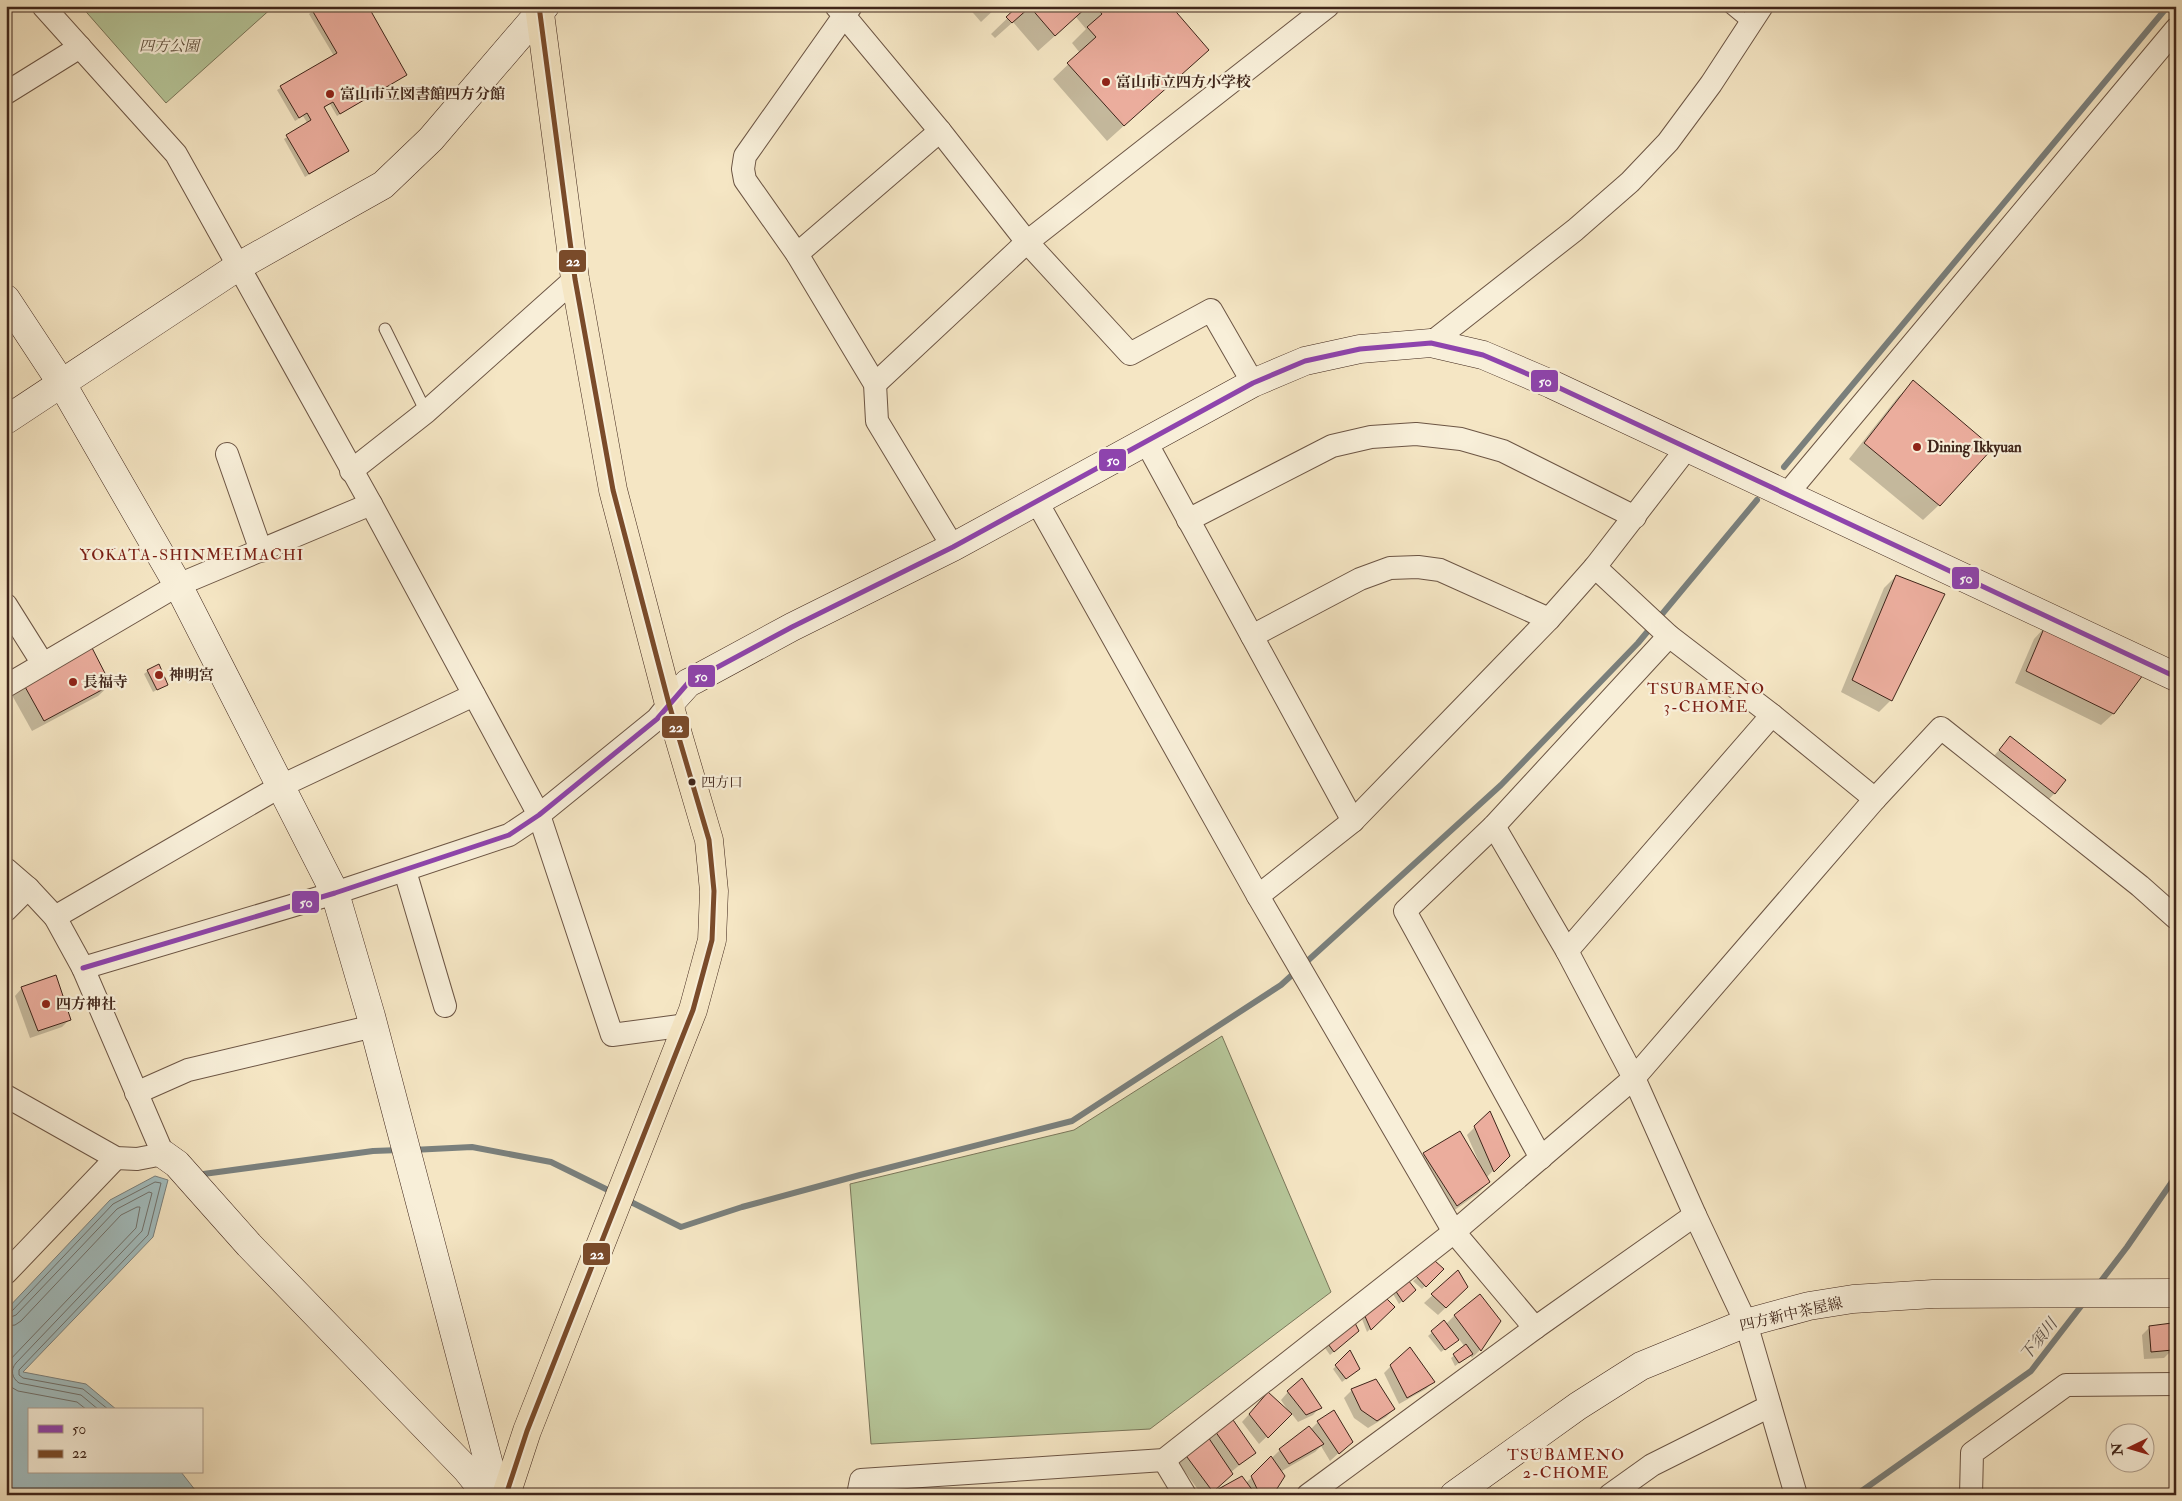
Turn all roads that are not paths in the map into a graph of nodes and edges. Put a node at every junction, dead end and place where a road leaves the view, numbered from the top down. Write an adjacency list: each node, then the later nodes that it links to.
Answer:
1 (43, 6): 8 (street)
2 (1328, 6): 11 (street)
3 (1728, 6): 6 (lane)
4 (542, 8): 13 (street); 14 (highway)
5 (844, 10): 10 (street); 12 (street)
6 (1757, 15): 17 (street)
7 (2176, 29): 27 (street)
8 (80, 47): 9 (street); 13 (street)
9 (6, 93)
10 (940, 132): 11 (street); 12 (street)
11 (1026, 242): 18 (street); 20 (street)
12 (797, 254): 20 (street)
13 (239, 266): 19 (street); 26 (street)
14 (575, 279): 21 (street); 44 (highway)
15 (6, 299): 19 (street)
16 (385, 329): 21 (lane)
17 (1431, 343): 18 (street); 24 (street)
18 (1253, 383): 23 (street)
19 (62, 384): 22 (street); 35 (street)
20 (875, 384): 32 (street)
21 (426, 412): 26 (street)
22 (6, 420)
23 (1146, 442): 28 (street); 31 (street)
24 (1687, 448): 27 (street); 30 (street)
25 (227, 454): 33 (street)
26 (351, 471): 29 (street)
27 (1787, 494): 41 (street)
28 (1037, 502): 32 (street); 55 (street)
29 (372, 504): 33 (street); 43 (street)
30 (1635, 517): 31 (street); 34 (street)
31 (1188, 520): 38 (street)
32 (953, 547): 44 (street)
33 (261, 551): 35 (street)
34 (1594, 568): 37 (street); 39 (street)
35 (178, 585): 40 (street); 46 (street)
36 (6, 604): 40 (street)
37 (1549, 619): 38 (street); 49 (street)
38 (1252, 636): 49 (street)
39 (1669, 636): 45 (street); 50 (street)
40 (43, 664): 42 (street)
41 (2176, 677)
42 (6, 686)
43 (474, 695): 46 (street); 48 (street)
44 (670, 704): 48 (street); 62 (highway)
45 (1772, 715): 47 (street); 59 (street)
46 (281, 786): 54 (street); 57 (street)
47 (1875, 800): 58 (street); 64 (street)
48 (539, 815): 52 (street); 62 (street)
49 (1353, 821): 55 (street)
50 (1494, 826): 59 (street); 68 (street)
51 (6, 869): 53 (street)
52 (405, 871): 54 (street); 61 (street)
53 (28, 888): 56 (street); 57 (street)
54 (335, 893): 60 (street); 63 (street)
55 (1258, 896): 71 (street)
56 (6, 910)
57 (56, 917): 60 (street)
58 (2176, 918)
59 (1567, 951): 64 (street)
60 (83, 968): 65 (street)
61 (445, 1006)
62 (687, 1025): 81 (highway)
63 (374, 1026): 65 (street); 80 (street)
64 (1634, 1078): 68 (street); 70 (street)
65 (136, 1093): 69 (street)
66 (6, 1096): 67 (street)
67 (116, 1158): 69 (street); 72 (street)
68 (1542, 1158): 71 (street)
69 (170, 1159): 79 (street)
70 (1695, 1214): 74 (street); 75 (street)
71 (1454, 1232): 75 (street); 78 (street)
72 (6, 1273)
73 (2176, 1293): 74 (street, 四方新中茶屋線)
74 (1746, 1323): 77 (street); 85 (street, 四方新中茶屋線)
75 (1535, 1328): 84 (street)
76 (2176, 1384): 88 (street)
77 (1770, 1406): 86 (street); 87 (street)
78 (1164, 1460): 82 (street); 83 (street)
79 (488, 1495)
80 (497, 1495)
81 (506, 1495)
82 (858, 1495)
83 (1185, 1495)
84 (1308, 1495)
85 (1454, 1495)
86 (1610, 1495)
87 (1796, 1495)
88 (1970, 1495)

